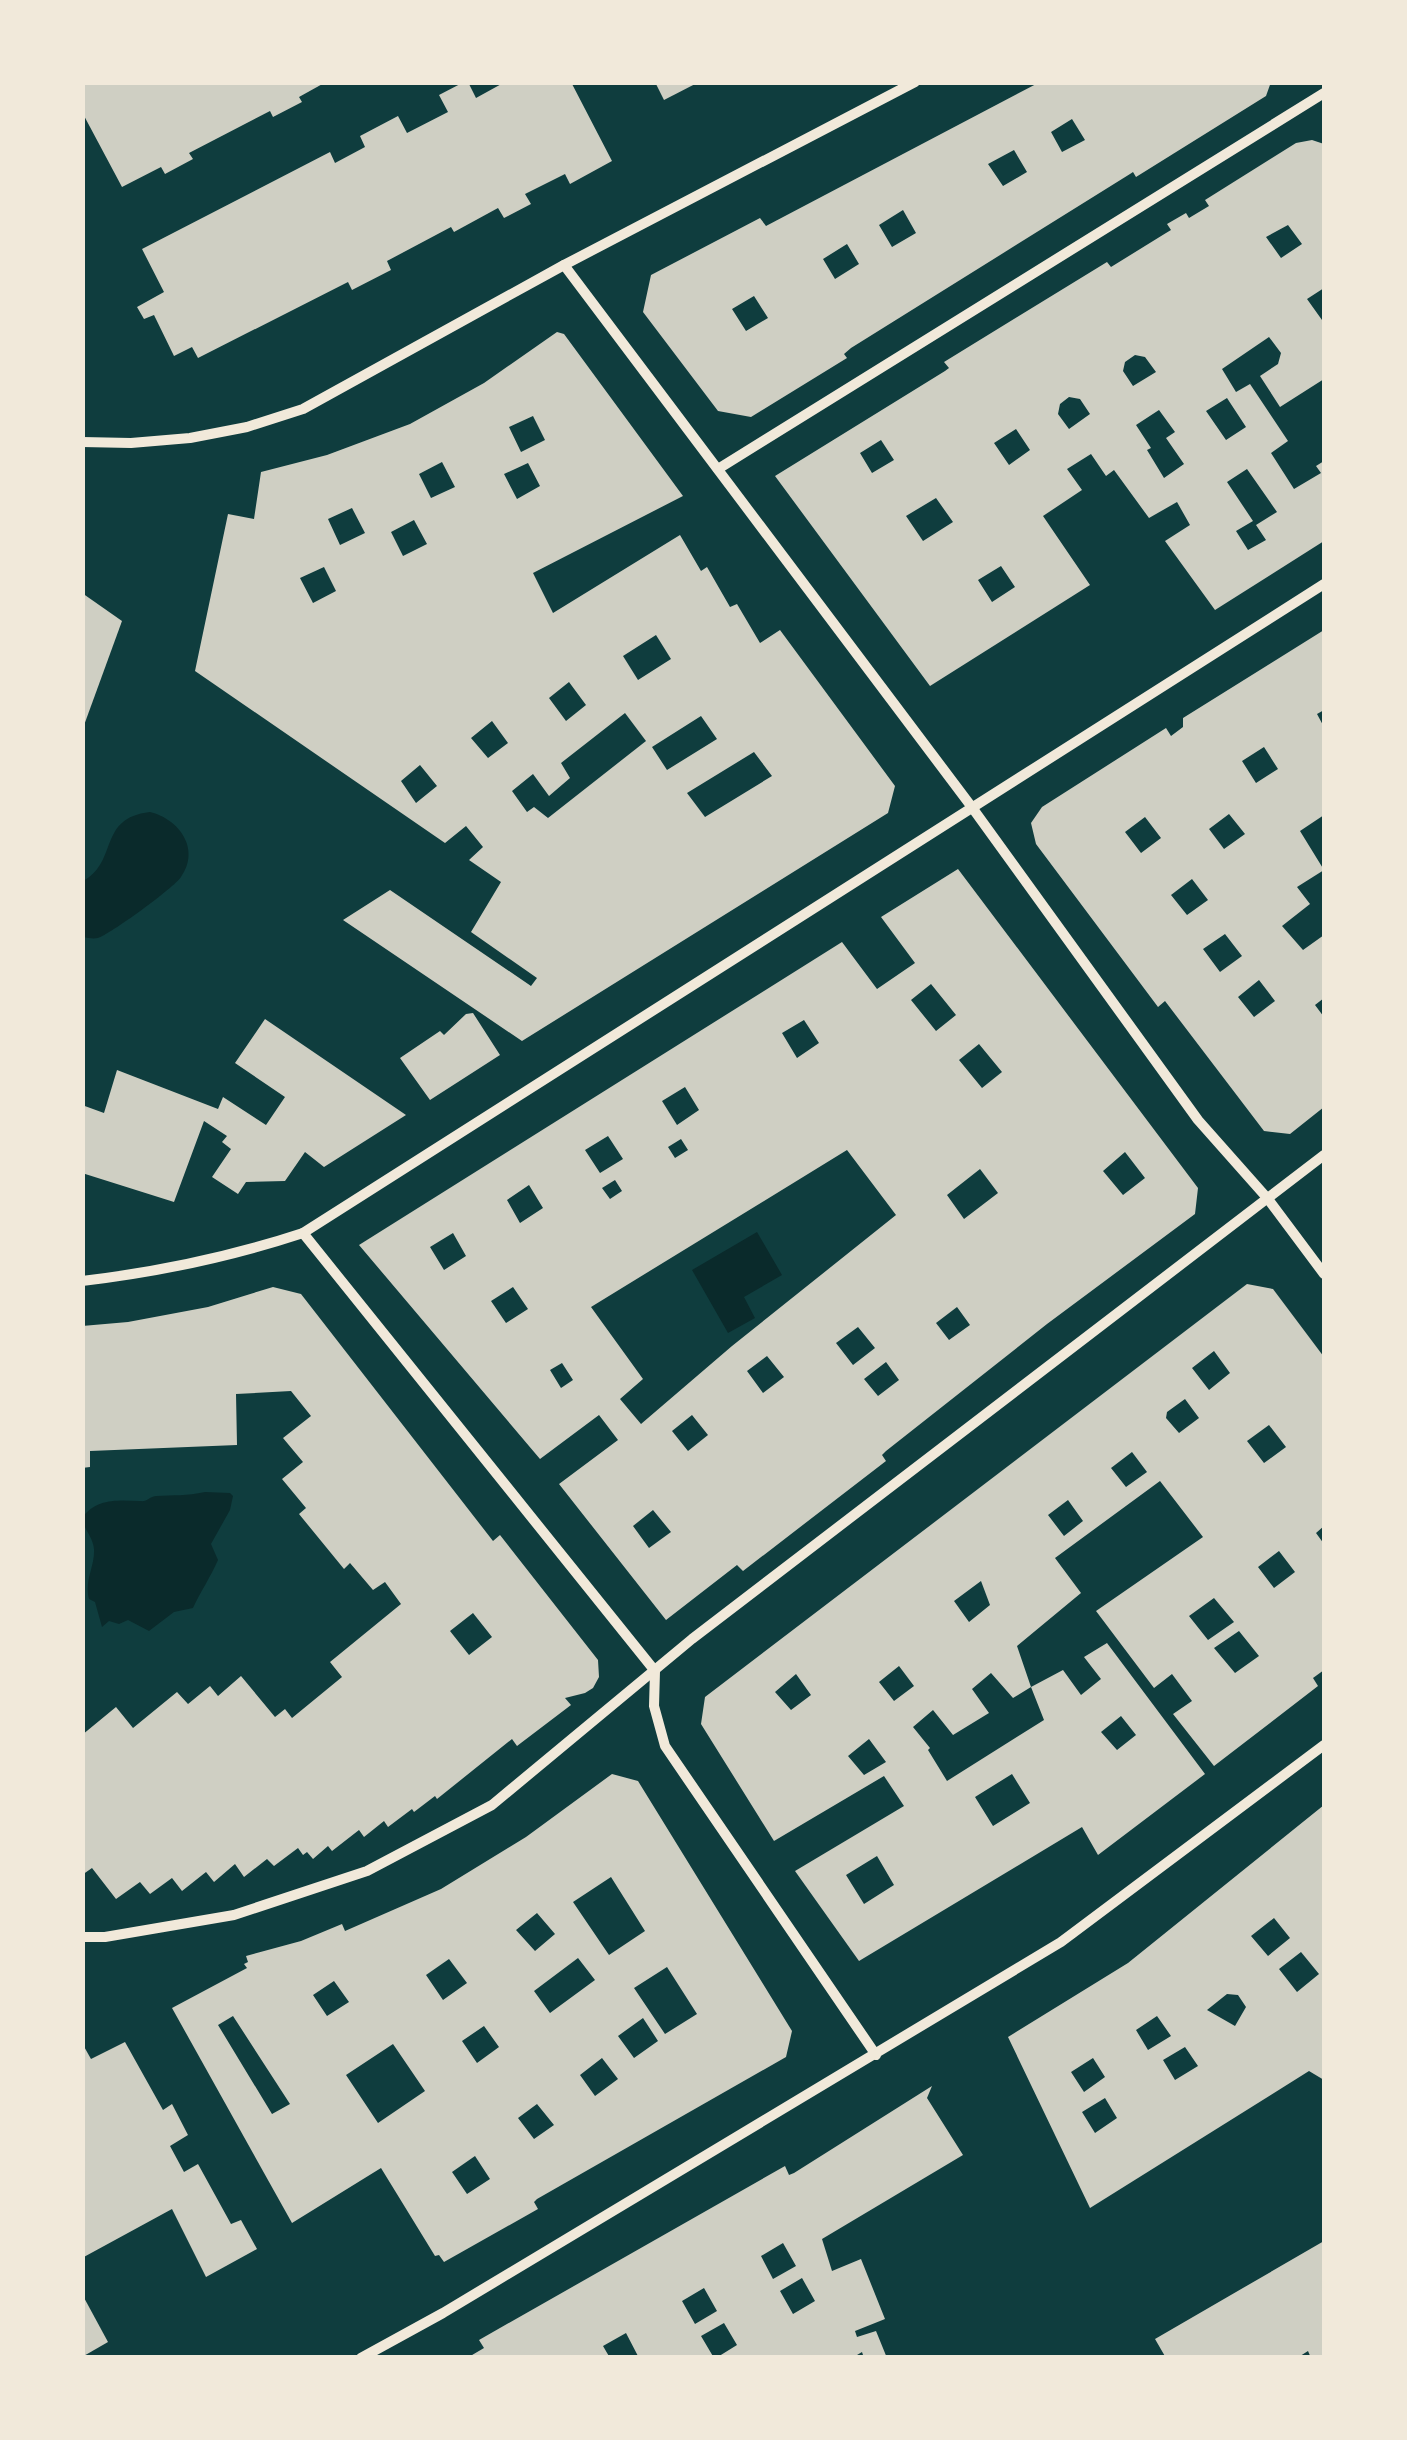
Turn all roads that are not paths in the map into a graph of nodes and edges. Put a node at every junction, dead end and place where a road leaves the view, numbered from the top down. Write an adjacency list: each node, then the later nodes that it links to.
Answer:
1 (914, 82): 3 (street)
2 (1324, 93): 5 (street)
3 (564, 265): 4 (street); 5 (street)
4 (82, 442)
5 (718, 468): 7 (street)
6 (1324, 584): 7 (street)
7 (972, 806): 9 (street); 10 (street)
8 (1324, 1156): 9 (street)
9 (1268, 1199): 11 (street); 13 (street)
10 (303, 1233): 12 (street); 13 (street)
11 (1324, 1274)
12 (82, 1280)
13 (655, 1671): 15 (street); 16 (street)
14 (1324, 1744): 16 (street)
15 (82, 1938)
16 (876, 2055): 17 (street)
17 (361, 2358)

